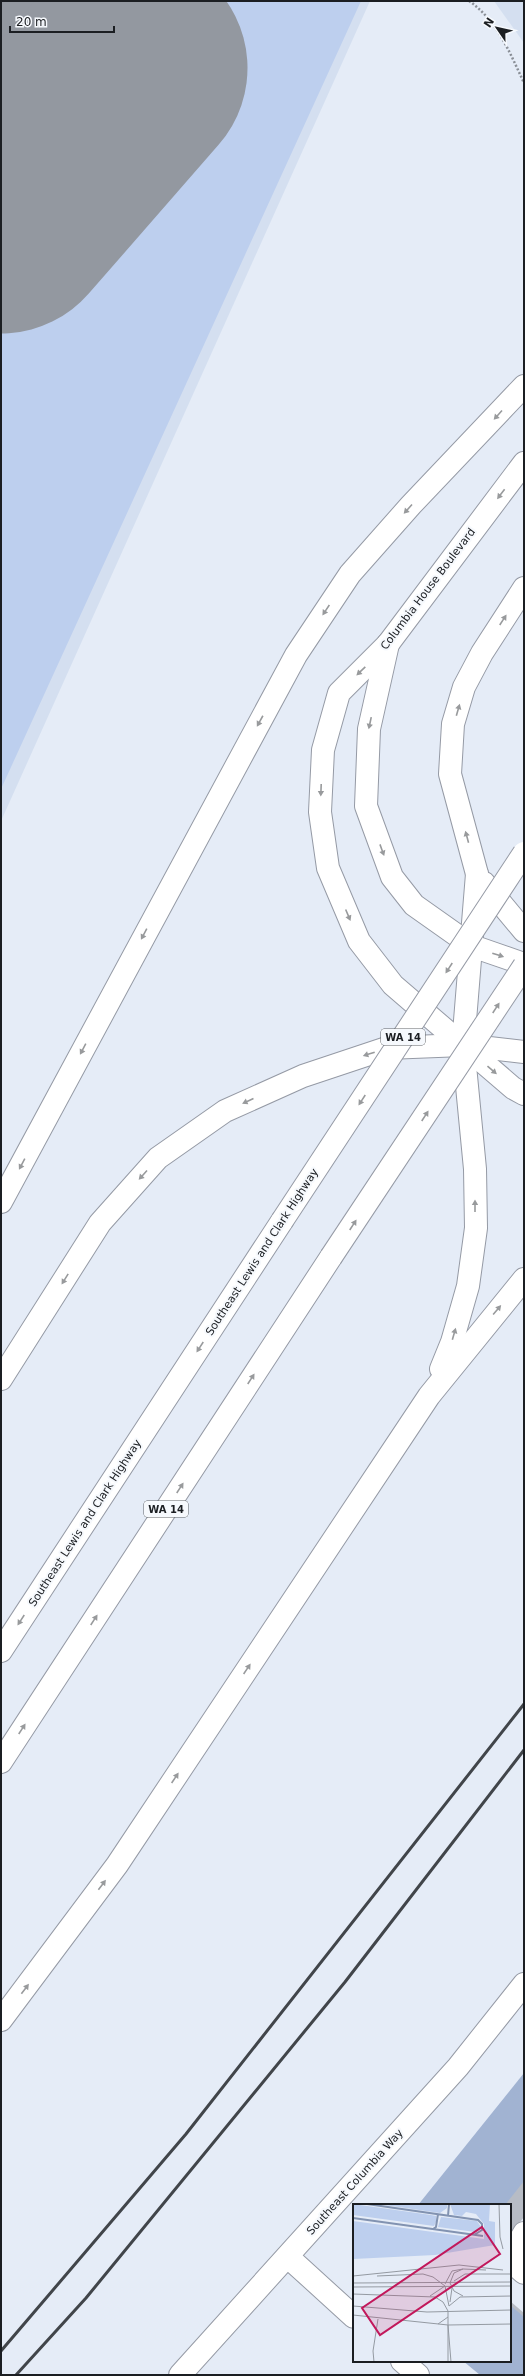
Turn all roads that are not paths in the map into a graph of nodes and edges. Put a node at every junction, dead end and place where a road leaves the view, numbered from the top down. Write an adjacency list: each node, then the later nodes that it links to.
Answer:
1 (524, 386): 13 (main road, one-way to 13)
2 (524, 463): 4 (main road, Columbia House Boulevard, one-way to 4)
3 (524, 588): 6 (main road, one-way to 3)
4 (388, 644): 8 (main road, one-way to 8); 10 (main road, Columbia House Boulevard, one-way to 10)
5 (524, 853): 17 (main road, Southeast Lewis and Clark Highway / WA 14, one-way to 17, bridge)
6 (476, 874): 7 (main road); 8 (main road)
7 (524, 931)
8 (472, 946): 9 (main road, one-way to 9); 10 (main road)
9 (524, 965): 18 (main road, WA 14, one-way to 9, bridge)
10 (463, 1045): 11 (main road); 12 (main road, Columbia House Boulevard, one-way to 12); 15 (main road, one-way to 15); 16 (main road, one-way to 10)
11 (524, 1052)
12 (524, 1094)
13 (1, 1202)
14 (524, 1279): 16 (main road, one-way to 14)
15 (1, 1379)
16 (429, 1396): 20 (main road, one-way to 16)
17 (1, 1651)
18 (1, 1762)
19 (524, 1984): 22 (main road, Southeast Columbia Way)
20 (1, 2020)
21 (524, 2233): 23 (main road)
22 (288, 2256): 24 (main road); 26 (main road, Southeast Columbia Way)
23 (524, 2273)
24 (353, 2316)
25 (403, 2362): 27 (main road)
26 (180, 2375)
27 (418, 2375)

